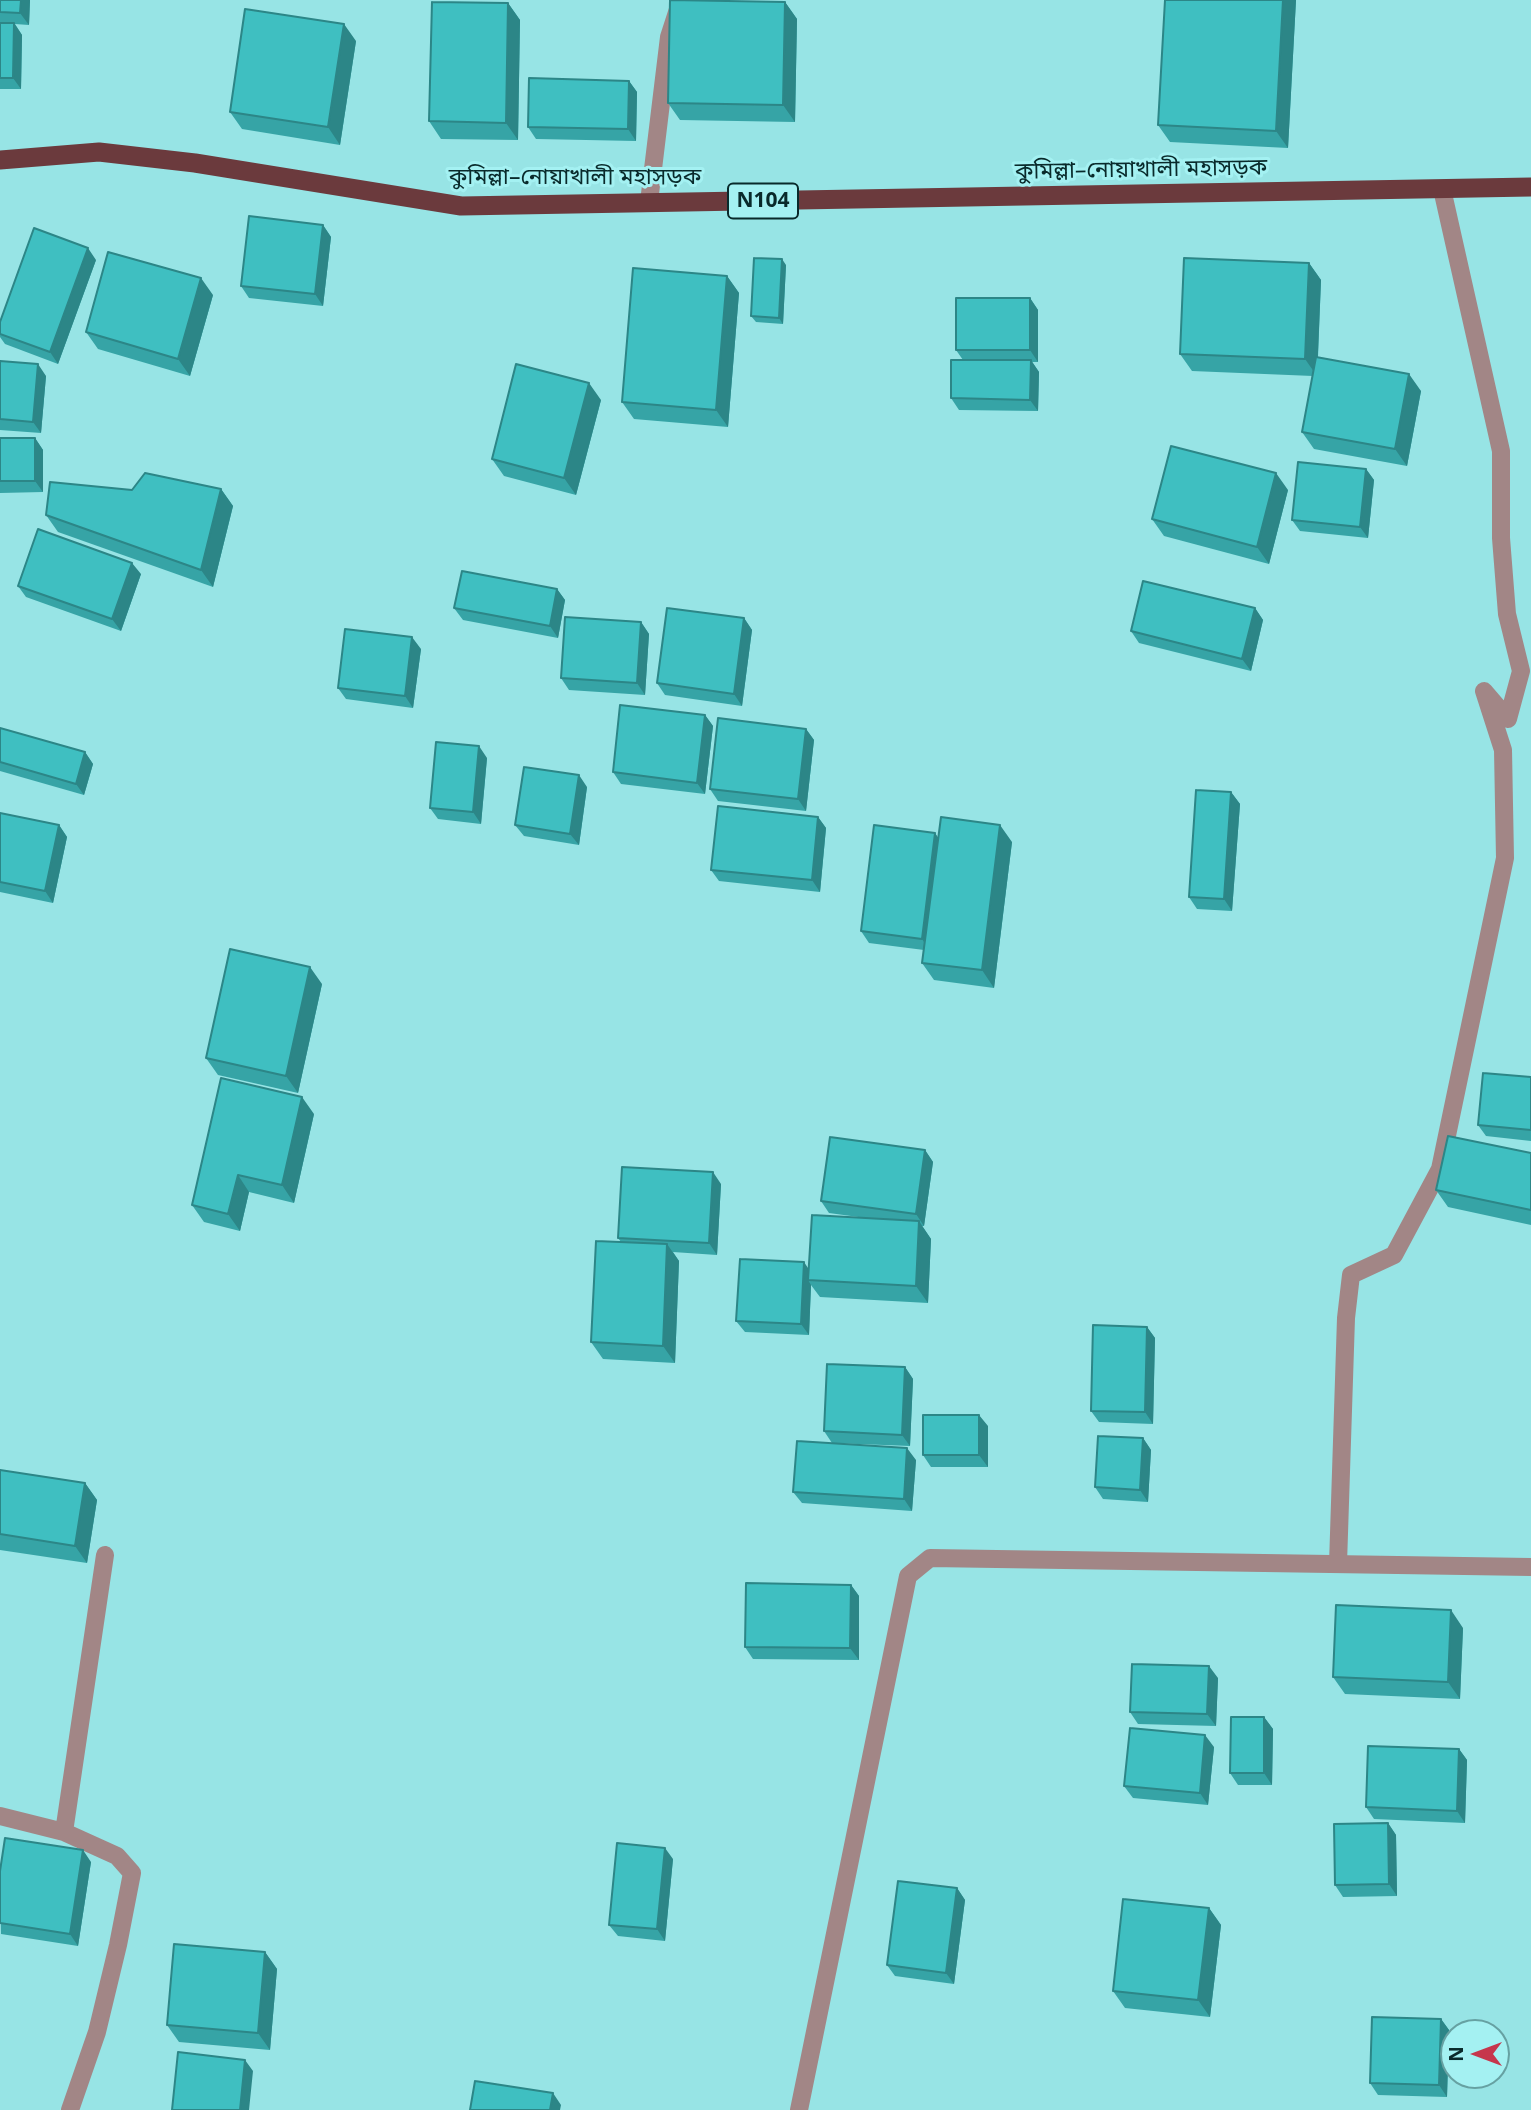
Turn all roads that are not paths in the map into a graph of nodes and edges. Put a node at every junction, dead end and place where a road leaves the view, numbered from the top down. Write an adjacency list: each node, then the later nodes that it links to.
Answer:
1 (681, 0): 5 (street)
2 (0, 159): 5 (highway, কুমিল্লা–নোয়াখালী মহাসড়ক / N104)
3 (1531, 187): 4 (highway, কুমিল্লা–নোয়াখালী মহাসড়ক / N104)
4 (1442, 189): 5 (highway, কুমিল্লা–নোয়াখালী মহাসড়ক / N104); 7 (street)
5 (649, 202)
6 (105, 1555): 10 (street)
7 (1338, 1564): 8 (street); 12 (street)
8 (1531, 1567)
9 (0, 1816): 10 (street)
10 (64, 1832): 11 (street)
11 (70, 2110)
12 (799, 2110)

